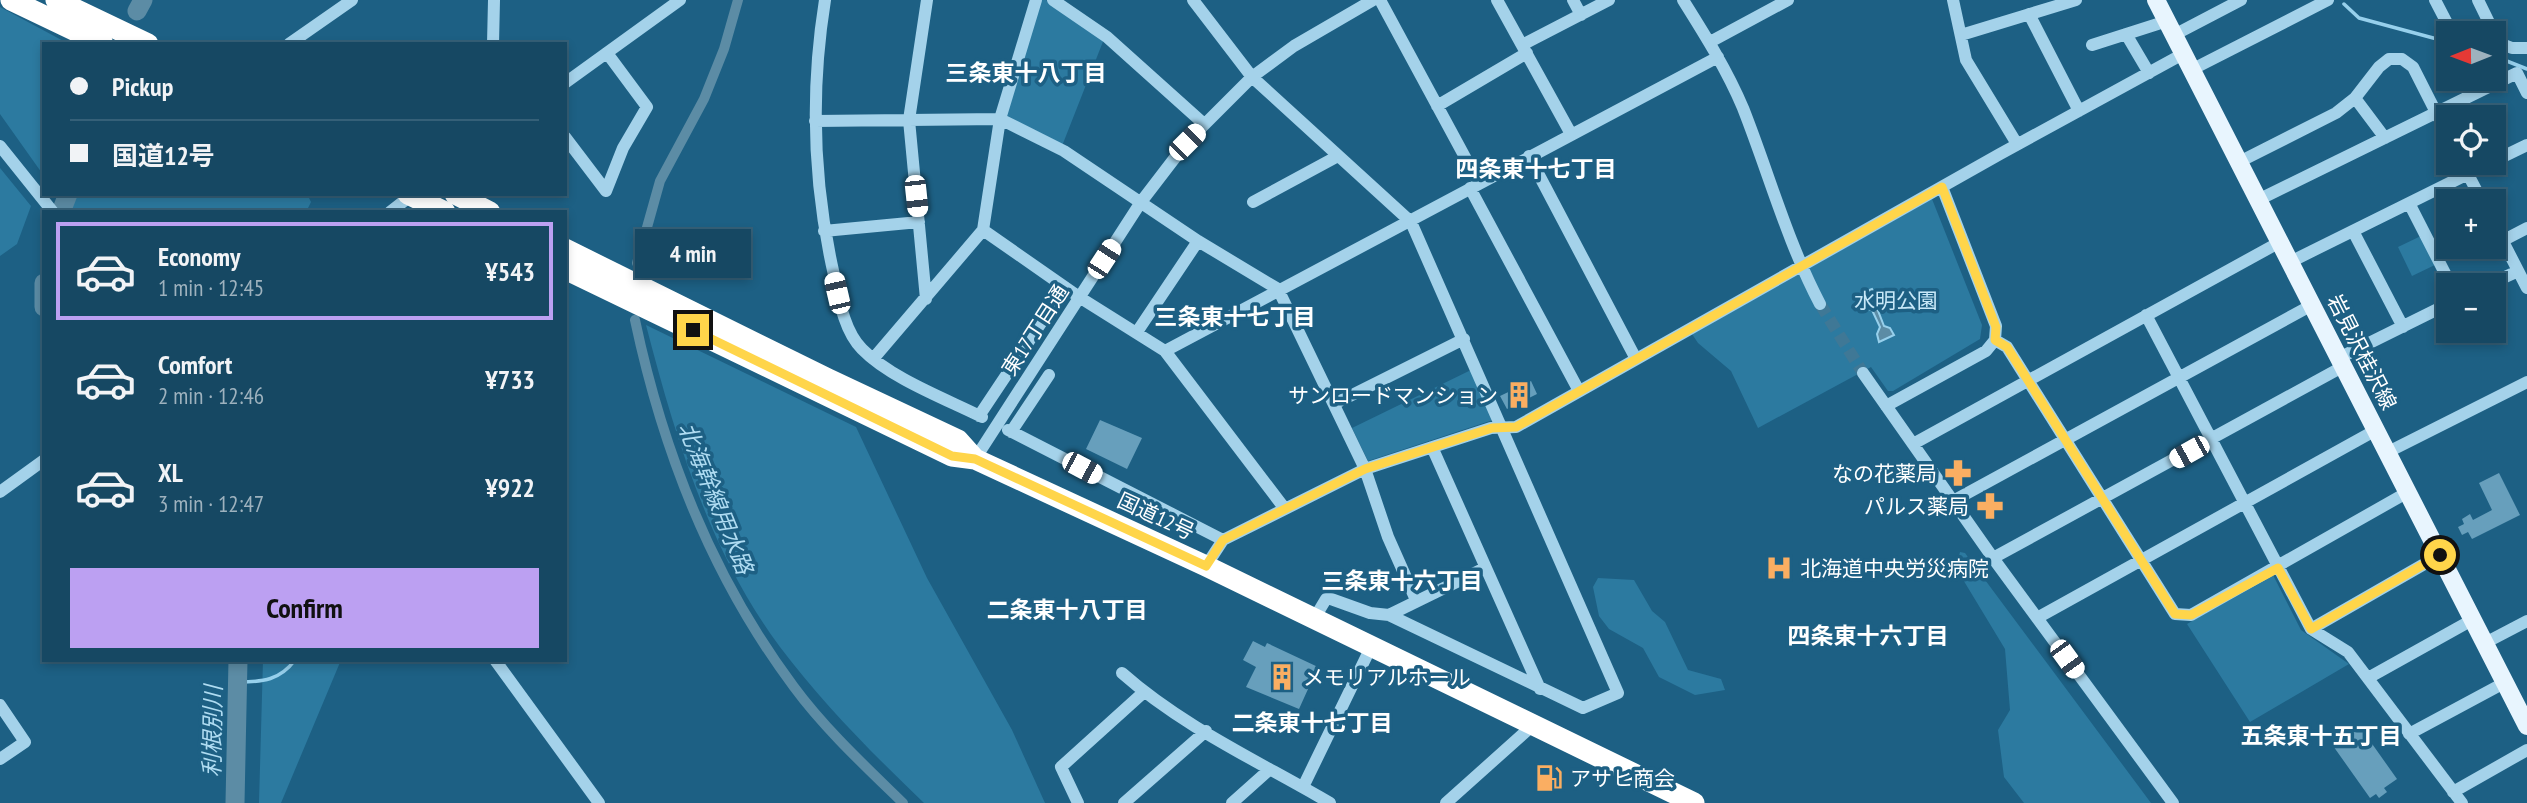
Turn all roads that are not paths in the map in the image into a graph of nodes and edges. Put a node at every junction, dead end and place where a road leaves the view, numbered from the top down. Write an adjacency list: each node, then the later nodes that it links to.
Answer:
1 (11, 0): 32 (highway)
2 (56, 0): 33 (highway)
3 (352, 0): 34 (street)
4 (494, 0): 35 (street)
5 (680, 0): 41 (street)
6 (825, 0): 55 (street)
7 (927, 0): 53 (street)
8 (1036, 0): 54 (street)
9 (1053, 0): 56 (street)
10 (1373, 0): 45 (street, 東17丁目通)
11 (1380, 0): 50 (street)
12 (1497, 0): 40 (street)
13 (1573, 0): 26 (street)
14 (1609, 0): 26 (street)
15 (1683, 0): 36 (street)
16 (1788, 0): 36 (street)
17 (1953, 0): 31 (street)
18 (2076, 0): 25 (street)
19 (2156, 0): 29 (main road, 岩見沢桂沢線)
20 (2241, 0): 29 (street)
21 (2435, 0): 27 (street)
22 (2478, 0): 28 (street)
23 (2324, 1): 43 (street)
24 (1198, 2): 45 (street)
25 (2029, 14): 31 (street); 51 (street)
26 (1581, 15): 40 (street)
27 (2446, 21)
28 (2487, 21)
29 (2170, 28): 30 (street); 43 (main road, 岩見沢桂沢線)
30 (2126, 34): 37 (street); 44 (street)
31 (1961, 35): 60 (street)
32 (99, 42)
33 (144, 42)
34 (292, 42)
35 (493, 42)
36 (1710, 42): 42 (street)
37 (2092, 45)
38 (2506, 46): 39 (street)
39 (2527, 48)
40 (1524, 49): 50 (street); 57 (street)
41 (607, 53): 46 (street); 59 (street)
42 (1718, 57): 57 (street); 93 (street)
43 (2187, 62): 44 (street); 66 (main road, 岩見沢桂沢線)
44 (2149, 73): 51 (street)
45 (1252, 77): 56 (street, 東17丁目通); 64 (street)
46 (567, 82)
47 (2527, 93): 49 (street)
48 (2354, 98): 52 (street); 58 (street); 66 (street)
49 (2451, 105)
50 (1437, 106): 68 (street)
51 (2079, 111): 60 (street)
52 (2436, 112): 58 (street)
53 (909, 120): 54 (street); 55 (street); 81 (street)
54 (1000, 120): 74 (street); 84 (street)
55 (814, 121): 85 (street)
56 (1204, 124): 74 (street, 東17丁目通)
57 (1571, 134): 65 (street)
58 (2385, 138): 73 (street)
59 (567, 140)
60 (2017, 144): 69 (street)
61 (2527, 145): 63 (street)
62 (0, 146): 77 (street)
63 (2506, 155)
64 (1338, 156): 75 (street); 82 (street)
65 (1529, 156): 68 (street); 114 (street)
66 (2239, 162): 73 (main road, 岩見沢桂沢線)
67 (2454, 175): 76 (street)
68 (1474, 186): 82 (street); 121 (street)
69 (1942, 187): 93 (street); 111 (street)
70 (410, 196): 78 (street)
71 (413, 196): 79 (highway)
72 (459, 196): 80 (highway)
73 (2258, 200): 89 (main road, 岩見沢桂沢線)
74 (1141, 202): 88 (street); 102 (street, 東17丁目通)
75 (1253, 202)
76 (2409, 203): 86 (street); 96 (street)
77 (51, 210)
78 (392, 210)
79 (441, 210)
80 (486, 210)
81 (919, 222): 85 (street); 103 (street)
82 (1411, 222): 100 (street); 110 (street)
83 (2527, 228): 87 (street)
84 (983, 230): 98 (street); 103 (street)
85 (824, 231): 113 (street)
86 (2353, 231): 92 (street); 108 (street)
87 (2506, 239)
88 (1198, 241): 100 (street); 109 (street)
89 (2280, 242): 92 (main road, 岩見沢桂沢線); 107 (street)
90 (2506, 248): 95 (street)
91 (567, 250): 101 (highway, 国道12号)
92 (2290, 261): 105 (main road, 岩見沢桂沢線)
93 (1800, 265): 104 (street); 114 (street)
94 (567, 270): 101 (highway, 国道12号)
95 (2518, 271): 97 (street); 99 (street)
96 (2445, 273)
97 (2506, 277)
98 (1065, 287): 102 (street); 113 (street)
99 (2527, 288)
100 (1278, 289): 112 (street); 123 (street)
101 (637, 294): 122 (highway, 国道12号); 122 (highway, 国道12号)
102 (1079, 297): 109 (street); 132 (street, 東17丁目通)
103 (926, 299): 113 (street)
104 (1820, 304)
105 (2312, 305): 115 (main road, 岩見沢桂沢線); 118 (street)
106 (2436, 310): 108 (street)
107 (2146, 315): 118 (street); 119 (street)
108 (2403, 327): 115 (street)
109 (1137, 332): 112 (street)
110 (1464, 339): 123 (street); 125 (street)
111 (1995, 340): 119 (street); 124 (street)
112 (1165, 351): 140 (street)
113 (873, 359)
114 (1636, 359): 121 (street)
115 (2342, 362): 126 (main road, 岩見沢桂沢線); 128 (street)
116 (1863, 373): 124 (street)
117 (1049, 375): 141 (street)
118 (2178, 377): 127 (street); 128 (street)
119 (2028, 380): 127 (street); 129 (street)
120 (2527, 382): 131 (street)
121 (1579, 391): 125 (street)
122 (845, 396): 132 (highway, 国道12号); 132 (highway, 国道12号)
123 (1334, 404): 134 (street)
124 (1886, 407): 129 (street)
125 (1503, 427): 130 (street); 161 (street)
126 (2376, 430): 131 (main road, 岩見沢桂沢線); 139 (street)
127 (2065, 440): 137 (street); 138 (street)
128 (2210, 440): 137 (street); 139 (street)
129 (1913, 444): 138 (street)
130 (1432, 447): 134 (street); 146 (street)
131 (2388, 452): 136 (main road, 岩見沢桂沢線)
132 (975, 459): 145 (highway, 国道12号)
133 (42, 461): 135 (street)
134 (1365, 469): 140 (street); 148 (street)
135 (0, 492)
136 (2408, 492): 142 (main road, 岩見沢桂沢線); 147 (street)
137 (2102, 499): 143 (street); 144 (street)
138 (1953, 501): 143 (street)
139 (2244, 503): 144 (street); 147 (street)
140 (1285, 509): 141 (street)
141 (1223, 540): 145 (street)
142 (2440, 555): 152 (main road, 岩見沢桂沢線); 154 (street)
143 (1993, 558): 150 (street)
144 (2140, 559): 147 (street); 150 (street)
145 (1206, 566): 151 (highway, 国道12号)
146 (1485, 568): 148 (street); 161 (street)
147 (2278, 568): 154 (street)
148 (1416, 600): 149 (street)
149 (1388, 615): 151 (street); 161 (street)
150 (2037, 618): 180 (street)
151 (1314, 620): 156 (highway, 国道12号)
152 (2472, 620): 155 (main road, 岩見沢桂沢線); 159 (street)
153 (2527, 621): 155 (street)
154 (2311, 629): 159 (street)
155 (2485, 643): 160 (main road, 岩見沢桂沢線)
156 (1371, 647): 164 (highway, 国道12号); 171 (street)
157 (496, 662): 173 (street)
158 (1122, 673): 162 (street)
159 (2368, 678): 167 (street)
160 (2504, 683): 165 (main road, 岩見沢桂沢線); 167 (street)
161 (1540, 689)
162 (1144, 692): 166 (street); 174 (street)
163 (0, 705): 169 (street)
164 (1532, 726): 178 (street); 179 (highway, 国道12号)
165 (2527, 726)
166 (1206, 731): 170 (street); 175 (street)
167 (2409, 734): 172 (street)
168 (2527, 750): 172 (street)
169 (0, 759)
170 (1269, 770): 171 (street); 176 (street)
171 (1303, 788): 177 (street)
172 (2453, 792): 181 (street)
173 (599, 803)
174 (1078, 803)
175 (1124, 803)
176 (1232, 803)
177 (1330, 803)
178 (1446, 803)
179 (1694, 803)
180 (2173, 803)
181 (2462, 803)

